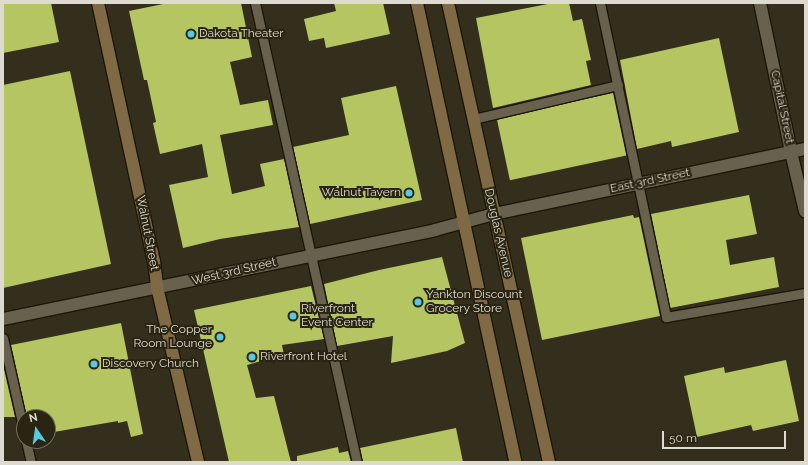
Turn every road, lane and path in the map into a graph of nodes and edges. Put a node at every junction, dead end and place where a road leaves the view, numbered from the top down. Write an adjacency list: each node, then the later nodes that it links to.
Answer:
1 (98, 3): 16 (street, Walnut Street)
2 (255, 3): 15 (lane)
3 (417, 3): 14 (street)
4 (448, 3): 8 (street, Douglas Avenue)
5 (600, 3): 7 (lane)
6 (760, 3): 10 (street, Capital Street)
7 (618, 85): 8 (lane); 11 (lane)
8 (473, 119): 13 (street, Douglas Avenue)
9 (805, 149): 10 (street, East 3rd Street)
10 (791, 152): 11 (street, East 3rd Street); 12 (street, Capital Street)
11 (639, 183): 13 (street, East 3rd Street); 17 (lane)
12 (805, 211)
13 (494, 214): 14 (street, East 3rd Street); 26 (street, Douglas Avenue)
14 (464, 223): 15 (street, West 3rd Street); 25 (street)
15 (311, 254): 16 (street, West 3rd Street); 24 (lane)
16 (157, 287): 18 (street, West 3rd Street); 23 (street, Walnut Street)
17 (805, 293)
18 (3, 319)
19 (3, 338): 20 (lane)
20 (19, 409)
21 (28, 449): 22 (lane)
22 (31, 462)
23 (198, 462)
24 (357, 462)
25 (515, 462)
26 (549, 462)

